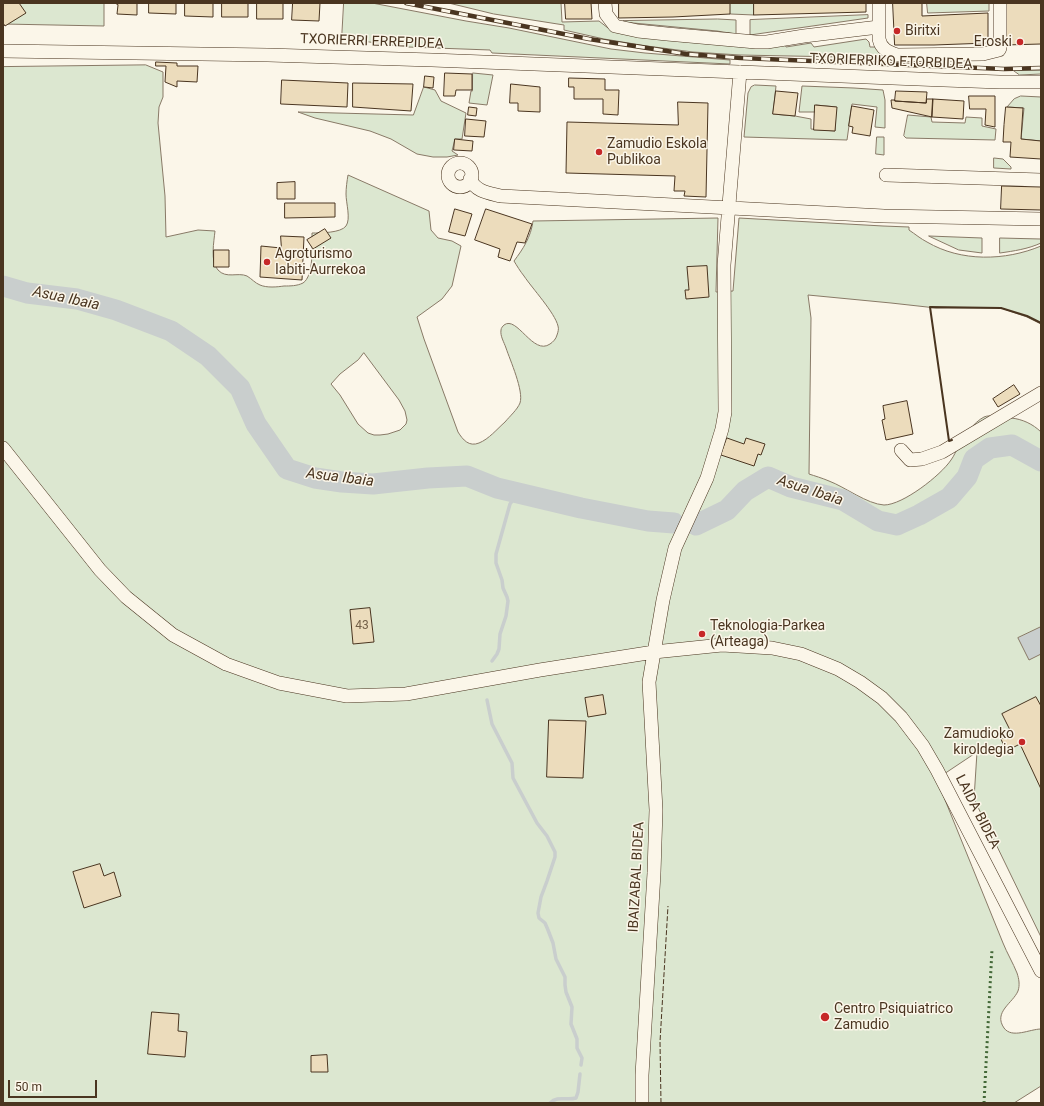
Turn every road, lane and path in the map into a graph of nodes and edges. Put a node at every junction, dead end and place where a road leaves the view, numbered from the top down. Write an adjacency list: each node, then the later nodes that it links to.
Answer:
1 (606, 3): 4 (street)
2 (879, 3): 4 (street)
3 (1000, 3): 4 (street)
4 (879, 28)
5 (3, 51): 6 (street, TXORIERRI ERREPIDEA)
6 (740, 72): 7 (street, TXORIERRIKO ETORBIDEA); 11 (street, IBAIZABAL BIDEA)
7 (1041, 82)
8 (886, 175): 10 (street)
9 (470, 180): 11 (street)
10 (1041, 180)
11 (730, 208): 12 (street); 16 (street, IBAIZABAL BIDEA)
12 (1041, 219)
13 (1041, 393): 15 (street)
14 (3, 448): 16 (street, LAIDA BIDEA)
15 (901, 450)
16 (654, 652): 17 (street, LAIDA BIDEA); 18 (street, IBAIZABAL BIDEA)
17 (1041, 971)
18 (642, 1103)

